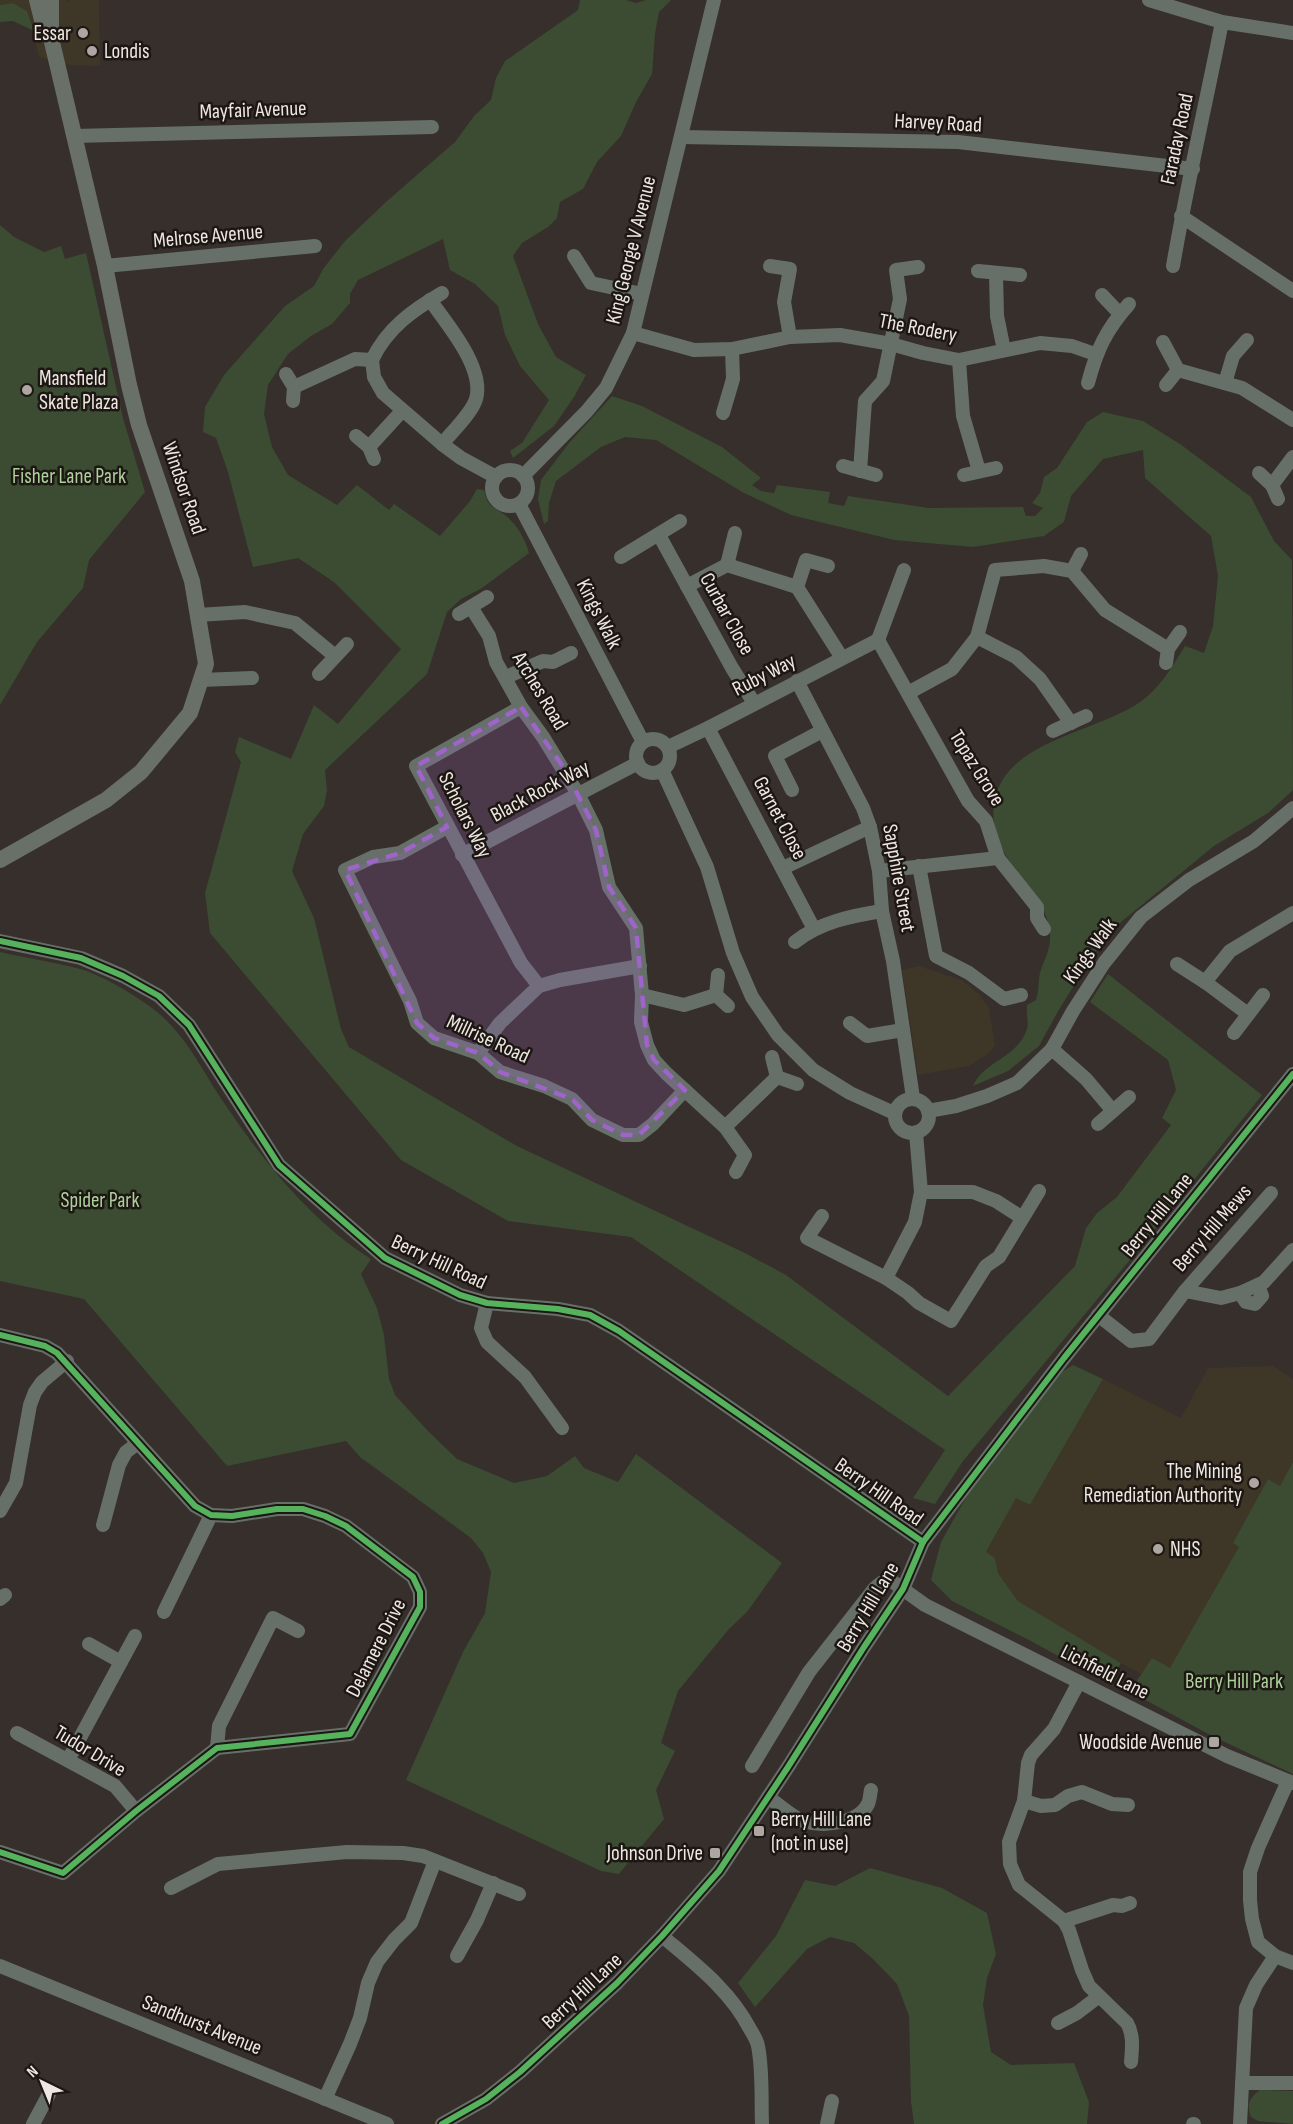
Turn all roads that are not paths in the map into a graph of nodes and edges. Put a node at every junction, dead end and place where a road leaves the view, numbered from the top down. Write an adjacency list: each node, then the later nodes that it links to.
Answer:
1 (37, 0): 7 (main road, Windsor Road)
2 (51, 0): 7 (main road, Windsor Road)
3 (714, 0): 10 (street, King George V Avenue)
4 (1149, 0): 5 (street)
5 (1222, 22): 6 (street); 11 (street, Faraday Road)
6 (1293, 33)
7 (51, 39): 9 (main road, Windsor Road)
8 (432, 127): 9 (street, Mayfair Avenue)
9 (74, 136): 15 (main road, Windsor Road)
10 (681, 137): 11 (street, Harvey Road); 23 (street, King George V Avenue)
11 (1193, 170): 12 (street, Faraday Road)
12 (1181, 216): 17 (street, Faraday Road); 22 (street)
13 (315, 246): 15 (street, Melrose Avenue)
14 (574, 256): 23 (street)
15 (105, 266): 70 (main road, Windsor Road)
16 (771, 266): 26 (street)
17 (1173, 266)
18 (918, 267): 29 (street)
19 (978, 271): 20 (street)
20 (996, 273): 21 (street); 31 (street)
21 (1020, 275)
22 (1293, 291)
23 (642, 294): 25 (street, King George V Avenue)
24 (1102, 295): 32 (street)
25 (633, 333): 30 (street, The Rodery); 52 (street, King George V Avenue)
26 (790, 337): 29 (street, The Rodery); 30 (street, The Rodery)
27 (1247, 340): 38 (street)
28 (1163, 342): 35 (street)
29 (891, 344): 34 (street, The Rodery); 48 (street)
30 (732, 350): 41 (street)
31 (1004, 350): 32 (street, The Rodery); 34 (street, The Rodery)
32 (1095, 354): 37 (street)
33 (372, 360): 36 (street); 40 (street); 44 (street)
34 (959, 360): 49 (street)
35 (1178, 370): 38 (street); 39 (street)
36 (286, 375)
37 (1088, 382)
38 (1225, 383): 42 (street)
39 (1166, 385)
40 (402, 411): 43 (street); 44 (street)
41 (723, 413)
42 (1293, 420)
43 (356, 436)
44 (442, 444): 54 (street)
45 (1293, 457): 55 (street)
46 (843, 466): 48 (street)
47 (996, 468): 49 (street)
48 (860, 471): 53 (street)
49 (980, 471): 51 (street)
50 (1259, 473): 55 (street)
51 (964, 475)
52 (523, 476): 54 (street); 57 (street)
53 (876, 476)
54 (496, 477): 57 (street)
55 (1272, 485): 56 (street)
56 (1278, 499)
57 (519, 504): 93 (street, Kings Walk)
58 (680, 521): 60 (street)
59 (735, 533): 63 (street)
60 (659, 535): 62 (street); 67 (street, Curbar Close)
61 (1081, 554): 65 (street)
62 (621, 557)
63 (727, 565): 67 (street); 68 (street)
64 (828, 566): 68 (street)
65 (1072, 571): 72 (street); 75 (street)
66 (907, 579): 73 (street)
67 (680, 581): 86 (street, Curbar Close)
68 (797, 587): 78 (street)
69 (487, 597): 81 (street, Arches Road)
70 (198, 615): 77 (street); 83 (main road, Windsor Road)
71 (1180, 632): 75 (street)
72 (977, 637): 85 (street); 89 (street)
73 (879, 640): 78 (street, Ruby Way); 85 (street, Topaz Grove)
74 (346, 644): 77 (street)
75 (1168, 649): 79 (street)
76 (572, 653): 81 (street)
77 (335, 656): 80 (street)
78 (842, 658): 84 (street, Ruby Way)
79 (1166, 663)
80 (319, 674)
81 (506, 677): 87 (street, Arches Road)
82 (252, 678): 83 (street)
83 (201, 680): 104 (main road, Windsor Road)
84 (797, 681): 86 (street, Ruby Way); 91 (street, Sapphire Street)
85 (908, 693): 103 (street, Topaz Grove)
86 (754, 703): 90 (street, Ruby Way)
87 (521, 707): 98 (street, Arches Road); 100 (street, Scholars Way)
88 (1086, 716): 89 (street)
89 (1071, 723): 92 (street)
90 (708, 728): 94 (street, Ruby Way); 106 (street, Garnet Close)
91 (822, 731): 97 (street); 101 (street, Sapphire Street)
92 (1053, 731)
93 (643, 742): 94 (street); 95 (street)
94 (668, 747): 96 (street)
95 (638, 763): 96 (street); 98 (street, Black Rock Way)
96 (662, 770): 139 (street)
97 (792, 790)
98 (578, 794): 102 (street, Black Rock Way); 115 (street, Arches Road)
99 (1293, 808): 128 (street, Kings Walk)
100 (447, 827): 102 (street, Scholars Way); 129 (street, Millrise Road)
101 (870, 827): 106 (street); 107 (street, Sapphire Street)
102 (462, 855): 118 (street, Scholars Way)
103 (998, 858): 105 (street); 110 (street, Topaz Grove)
104 (0, 860)
105 (919, 866): 107 (street); 121 (street)
106 (783, 868): 111 (street, Garnet Close)
107 (879, 871): 108 (street, Sapphire Street)
108 (882, 911): 111 (street); 126 (street, Sapphire Street)
109 (1293, 913): 117 (street)
110 (1036, 921)
111 (814, 929): 113 (street)
112 (0, 941): 152 (street, Berry Hill Road)
113 (795, 942)
114 (1177, 964): 117 (street)
115 (640, 966): 118 (street); 119 (street, Arches Road)
116 (718, 975): 120 (street)
117 (1205, 982): 124 (street)
118 (539, 986): 129 (street)
119 (642, 995): 120 (street); 134 (street, Arches Road)
120 (716, 995): 123 (street)
121 (1021, 995)
122 (1263, 995): 124 (street)
123 (728, 1006)
124 (1248, 1014): 127 (street)
125 (850, 1023): 126 (street)
126 (903, 1030): 136 (street, Sapphire Street)
127 (1234, 1033)
128 (1052, 1049): 137 (street, Kings Walk); 138 (street)
129 (478, 1053): 134 (street, Millrise Road)
130 (772, 1057): 132 (street)
131 (1293, 1074): 153 (street, Berry Hill Lane)
132 (777, 1077): 133 (street); 141 (street)
133 (796, 1084)
134 (685, 1090): 141 (street, Arches Road)
135 (1129, 1097): 138 (street)
136 (913, 1098): 137 (street); 139 (street)
137 (928, 1111): 142 (street)
138 (1113, 1111): 140 (street)
139 (894, 1113): 142 (street)
140 (1098, 1124)
141 (726, 1127): 143 (street, Arches Road)
142 (916, 1133): 145 (street)
143 (736, 1172)
144 (1039, 1191): 148 (street)
145 (921, 1192): 148 (street); 150 (street)
146 (1271, 1193): 151 (street, Berry Hill Mews)
147 (822, 1216): 150 (street)
148 (1021, 1217): 150 (street)
149 (1292, 1253): 151 (street, Berry Hill Mews)
150 (886, 1278)
151 (1185, 1291): 153 (street, Berry Hill Mews)
152 (488, 1303): 156 (street); 161 (street, Berry Hill Road)
153 (1098, 1315): 161 (street, Berry Hill Lane)
154 (0, 1335): 155 (street)
155 (67, 1361): 157 (street); 158 (street)
156 (563, 1422)
157 (138, 1443): 159 (street); 160 (street)
158 (0, 1511)
159 (211, 1515): 163 (street); 170 (street, Delamere Drive)
160 (103, 1525)
161 (923, 1542): 162 (street, Berry Hill Lane)
162 (903, 1589): 168 (street, Lichfield Lane); 172 (street); 175 (street, Berry Hill Lane)
163 (164, 1612)
164 (298, 1631): 170 (street)
165 (135, 1636): 167 (street)
166 (89, 1644): 167 (street)
167 (121, 1662): 171 (street)
168 (1079, 1682): 173 (street, Lichfield Lane); 176 (street)
169 (17, 1733): 171 (street, Tudor Drive)
170 (218, 1748): 178 (street)
171 (68, 1760): 178 (street, Tudor Drive)
172 (752, 1766)
173 (1290, 1782): 188 (street)
174 (871, 1790): 175 (street)
175 (768, 1797): 186 (street, Berry Hill Lane)
176 (1024, 1801): 177 (street); 185 (street)
177 (1128, 1804)
178 (136, 1811): 179 (street)
179 (0, 1852)
180 (435, 1861): 181 (street); 182 (street); 197 (street)
181 (493, 1883): 183 (street); 187 (street)
182 (171, 1888)
183 (519, 1894)
184 (1130, 1903): 185 (street)
185 (1064, 1921): 191 (street)
186 (662, 1936): 199 (street, Berry Hill Lane); 202 (street)
187 (457, 1956)
188 (1275, 1956): 189 (street); 194 (street)
189 (1293, 1963)
190 (0, 1966): 197 (street, Sandhurst Avenue)
191 (1098, 1996): 192 (street); 193 (street)
192 (1058, 2023)
193 (1131, 2062)
194 (1242, 2083): 195 (street); 204 (street)
195 (1293, 2083)
196 (49, 2094): 200 (street)
197 (325, 2099): 201 (street, Sandhurst Avenue)
198 (832, 2101): 203 (street)
199 (448, 2123)
200 (33, 2124)
201 (387, 2124)
202 (762, 2124)
203 (827, 2124)
204 (1240, 2124)

